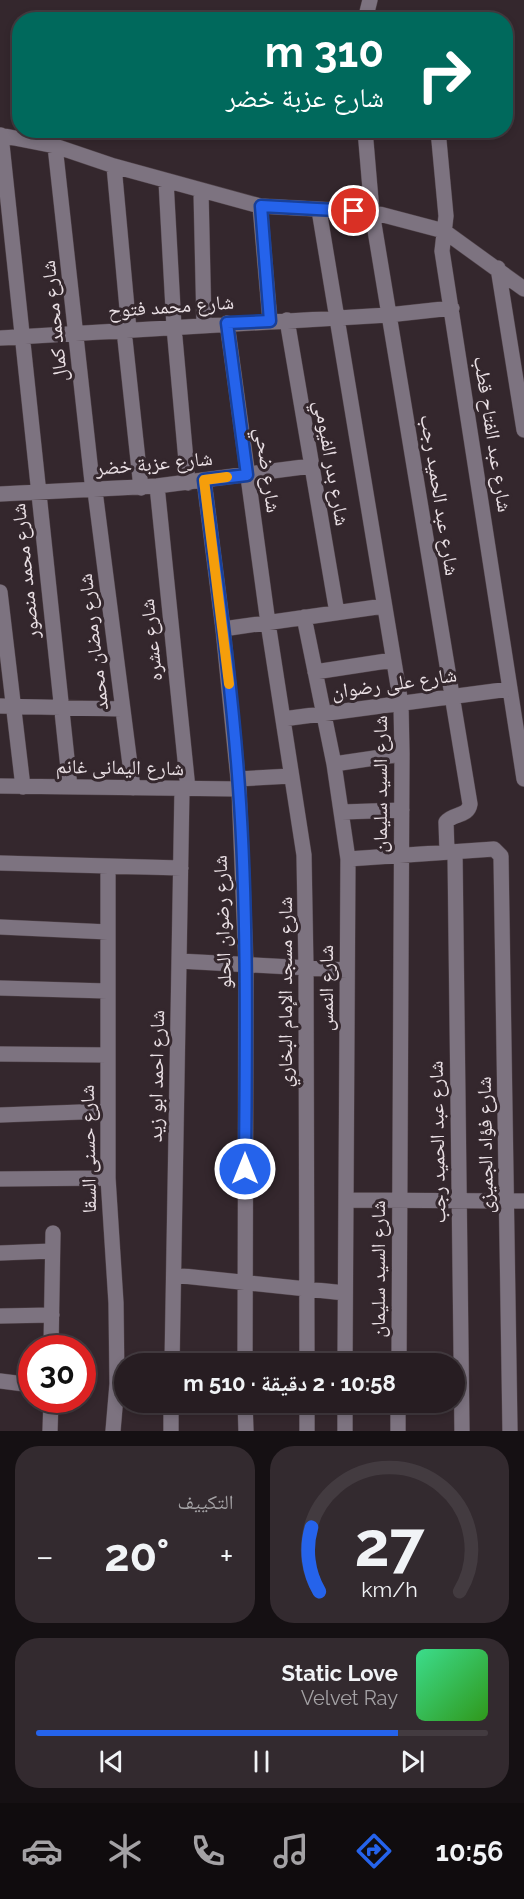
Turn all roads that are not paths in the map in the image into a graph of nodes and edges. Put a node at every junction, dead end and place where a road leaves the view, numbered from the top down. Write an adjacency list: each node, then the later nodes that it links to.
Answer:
1 (1, 135): 25 (street, شارع محمد منصور)
2 (16, 138): 5 (street)
3 (366, 138): 11 (street, شارع عبد الحميد رجب)
4 (439, 138): 12 (street, شارع عبد الفتاح قطب)
5 (55, 146): 6 (street); 24 (street, شارع محمد كمال)
6 (114, 166): 7 (street); 23 (street, شارع عشره)
7 (166, 181): 8 (street); 22 (street)
8 (201, 191): 9 (street); 21 (street)
9 (261, 206): 10 (street); 19 (street)
10 (319, 210): 11 (street); 17 (street, شارع السيد سليمان)
11 (372, 212): 12 (street); 16 (street, شارع عبد الحميد رجب)
12 (444, 231): 13 (street); 15 (street, شارع عبد الفتاح قطب)
13 (498, 268): 14 (street); 27 (street)
14 (524, 289)
15 (452, 308): 16 (street, شارع محمد فتوح); 44 (street, شارع عبد الفتاح قطب)
16 (388, 315): 17 (street, شارع محمد فتوح); 45 (street, شارع عبد الحميد رجب)
17 (337, 318): 18 (street, شارع محمد فتوح); 37 (street, شارع السيد سليمان)
18 (287, 320): 19 (street, شارع محمد فتوح); 28 (street, شارع بدر الفيومي)
19 (270, 321): 20 (street, شارع محمد فتوح)
20 (227, 323): 21 (street, شارع محمد فتوح); 29 (street, شارع ضحي)
21 (204, 325): 22 (street, شارع محمد فتوح)
22 (174, 327): 23 (street, شارع محمد فتوح); 31 (street)
23 (126, 330): 24 (street, شارع محمد فتوح); 32 (street, شارع عشره)
24 (76, 333): 25 (street, شارع محمد فتوح); 33 (street, شارع محمد كمال)
25 (21, 337): 26 (street, شارع محمد فتوح); 34 (street, شارع محمد منصور)
26 (0, 338)
27 (524, 430)
28 (311, 466): 29 (street, شارع عزبة خضر); 38 (street, شارع بدر الفيومي)
29 (247, 475): 30 (street, شارع عزبة خضر); 40 (street, شارع ضحي)
30 (204, 480): 31 (street, شارع عزبة خضر); 41 (street, شارع رضوان الحلو)
31 (188, 483): 32 (street, شارع عزبة خضر)
32 (149, 487): 33 (street, شارع عزبة خضر); 61 (street, شارع عشره)
33 (94, 491): 34 (street, شارع عزبة خضر); 49 (street, شارع رمضان محمد)
34 (38, 492): 35 (street, شارع عزبة خضر); 48 (street, شارع محمد منصور)
35 (0, 494)
36 (0, 592): 47 (street)
37 (384, 606): 38 (street); 42 (street, شارع السيد سليمان)
38 (338, 613): 39 (street)
39 (304, 617): 40 (street); 43 (street, شارع النمس)
40 (268, 623): 41 (street); 51 (street, شارع مسجد الإمام البخاري)
41 (223, 629): 56 (street, شارع رضوان الحلو)
42 (393, 660): 43 (street); 46 (street, شارع السيد سليمان)
43 (315, 672): 50 (street, شارع النمس)
44 (510, 689): 45 (street, شارع على رضوان); 55 (street, شارع عبد الفتاح قطب)
45 (452, 697): 46 (street, شارع على رضوان); 64 (street, شارع عبد الحميد رجب)
46 (401, 704): 50 (street, شارع على رضوان); 52 (street, شارع السيد سليمان)
47 (7, 706): 48 (street); 58 (street)
48 (61, 707): 49 (street); 59 (street, شارع محمد منصور)
49 (122, 709): 60 (street, شارع رمضان محمد)
50 (324, 714): 51 (street, شارع على رضوان); 53 (street, شارع النمس)
51 (283, 719): 54 (street, شارع مسجد الإمام البخاري)
52 (402, 754): 53 (street); 62 (street, شارع السيد سليمان)
53 (334, 764): 63 (street, شارع النمس)
54 (291, 776): 56 (street, شارع اليمانى غانم); 74 (street, شارع مسجد الإمام البخاري)
55 (524, 779)
56 (239, 784): 61 (street, شارع اليمانى غانم); 73 (street, شارع رضوان الحلو)
57 (0, 786): 58 (street, شارع اليمانى غانم)
58 (23, 787): 59 (street, شارع اليمانى غانم)
59 (70, 787): 60 (street, شارع اليمانى غانم)
60 (133, 788): 61 (street, شارع اليمانى غانم)
61 (185, 789): 69 (street, شارع احمد ابو زيد)
62 (402, 810): 63 (street); 65 (street, شارع السيد سليمان)
63 (342, 812): 66 (street, شارع النمس)
64 (451, 852): 65 (street); 86 (street, شارع عبد الحميد رجب); 87 (street, شارع فؤاد الجميزى)
65 (401, 855): 66 (street); 85 (street, شارع السيد سليمان)
66 (348, 859): 75 (street, شارع النمس)
67 (0, 863): 68 (street)
68 (108, 866): 69 (street); 71 (street, شارع حسنى السقا)
69 (181, 868): 72 (street, شارع احمد ابو زيد)
70 (0, 927): 71 (street)
71 (108, 932): 77 (street, شارع حسنى السقا)
72 (179, 961): 73 (street); 92 (street, شارع احمد ابو زيد)
73 (246, 965): 74 (street); 93 (street, شارع رضوان الحلو)
74 (306, 968): 75 (street); 94 (street, شارع مسجد الإمام البخاري)
75 (347, 970): 84 (street, شارع النمس)
76 (0, 988): 77 (street)
77 (107, 992): 79 (street, شارع حسنى السقا)
78 (0, 1054): 79 (street)
79 (108, 1055): 80 (street, شارع حسنى السقا)
80 (108, 1112): 81 (street); 82 (street, شارع حسنى السقا)
81 (0, 1115)
82 (108, 1178): 83 (street); 113 (street, شارع حسنى السقا)
83 (0, 1179)
84 (346, 1200): 85 (street); 95 (street, شارع النمس)
85 (399, 1201): 86 (street); 103 (street, شارع السيد سليمان)
86 (459, 1201): 87 (street); 119 (street, شارع عبد الحميد رجب)
87 (506, 1201): 88 (street); 120 (street, شارع فؤاد الجميزى)
88 (524, 1201)
89 (53, 1233): 90 (street)
90 (52, 1251): 91 (street); 96 (street)
91 (0, 1253)
92 (174, 1275): 93 (street); 99 (street, شارع احمد ابو زيد)
93 (244, 1283): 94 (street); 100 (street, شارع رضوان الحلو)
94 (307, 1289): 95 (street); 101 (street, شارع مسجد الإمام البخاري)
95 (345, 1293): 102 (street, شارع النمس)
96 (52, 1315): 97 (street); 98 (street)
97 (0, 1316)
98 (51, 1335)
99 (172, 1353)
100 (245, 1353)
101 (307, 1353)
102 (345, 1353)
103 (399, 1353)
104 (0, 1381): 105 (street)
105 (18, 1383)
106 (51, 1413): 112 (street)
107 (171, 1413): 114 (street)
108 (245, 1413): 115 (street)
109 (307, 1413): 116 (street)
110 (345, 1413): 117 (street)
111 (398, 1413): 118 (street)
112 (50, 1431)
113 (114, 1431)
114 (171, 1431)
115 (246, 1431)
116 (306, 1431)
117 (345, 1431)
118 (398, 1431)
119 (462, 1431)
120 (510, 1431)

